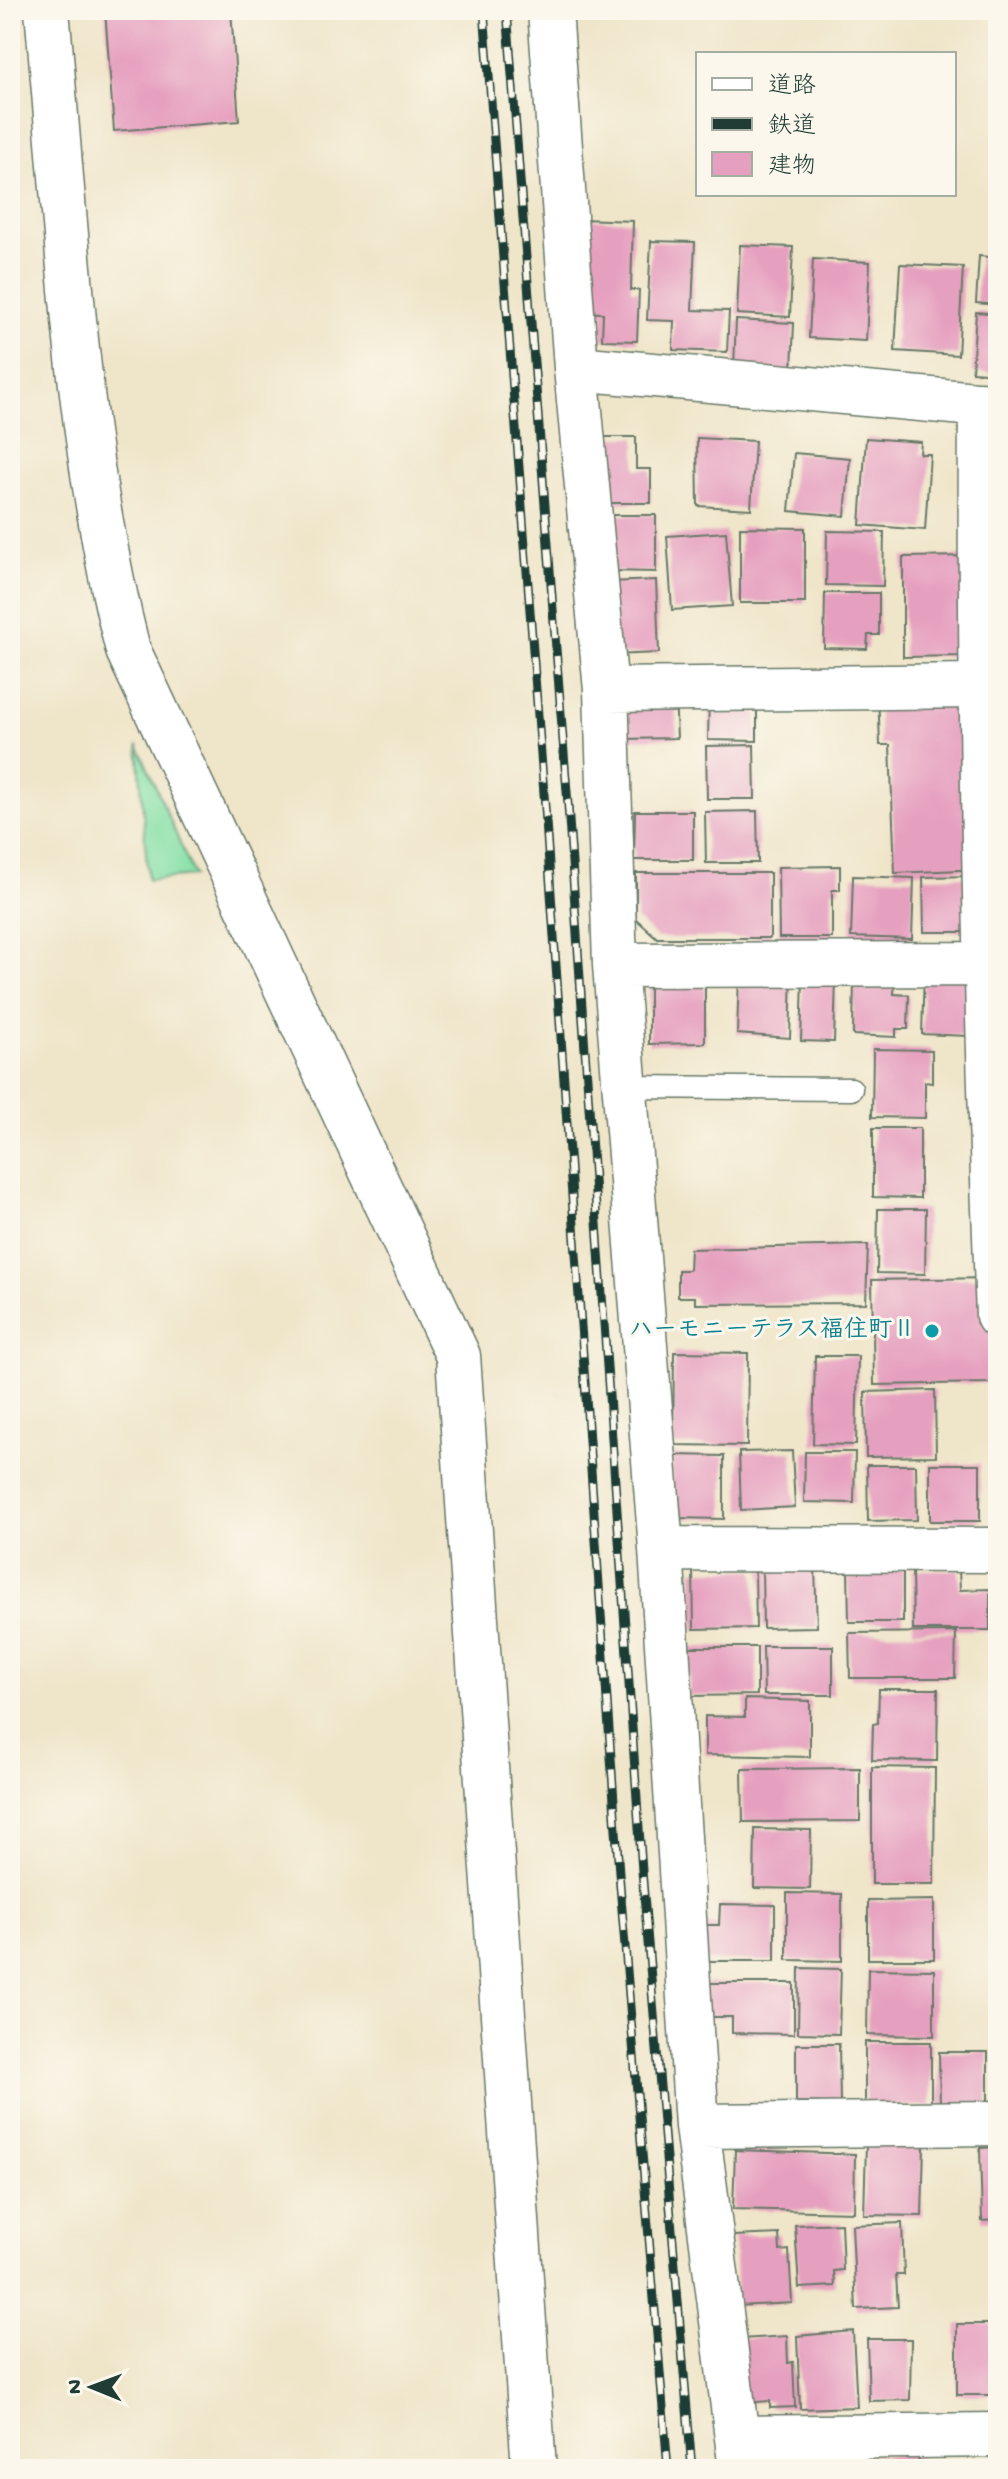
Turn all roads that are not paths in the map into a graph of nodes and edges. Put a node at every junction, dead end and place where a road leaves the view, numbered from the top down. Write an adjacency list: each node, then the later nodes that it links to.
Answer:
1 (47, 10): 19 (street)
2 (550, 10): 3 (street)
3 (576, 368): 4 (street); 6 (street)
4 (990, 405): 5 (street)
5 (979, 686): 6 (street); 7 (street)
6 (606, 690): 8 (street)
7 (991, 964): 8 (street); 11 (street)
8 (615, 965): 9 (street)
9 (624, 1087): 10 (lane); 12 (street)
10 (851, 1089)
11 (998, 1316)
12 (661, 1549): 13 (street); 15 (street)
13 (998, 1550)
14 (998, 2123): 15 (street)
15 (697, 2126): 18 (street)
16 (998, 2435): 17 (street)
17 (948, 2452): 18 (street)
18 (740, 2453)
19 (534, 2469)

